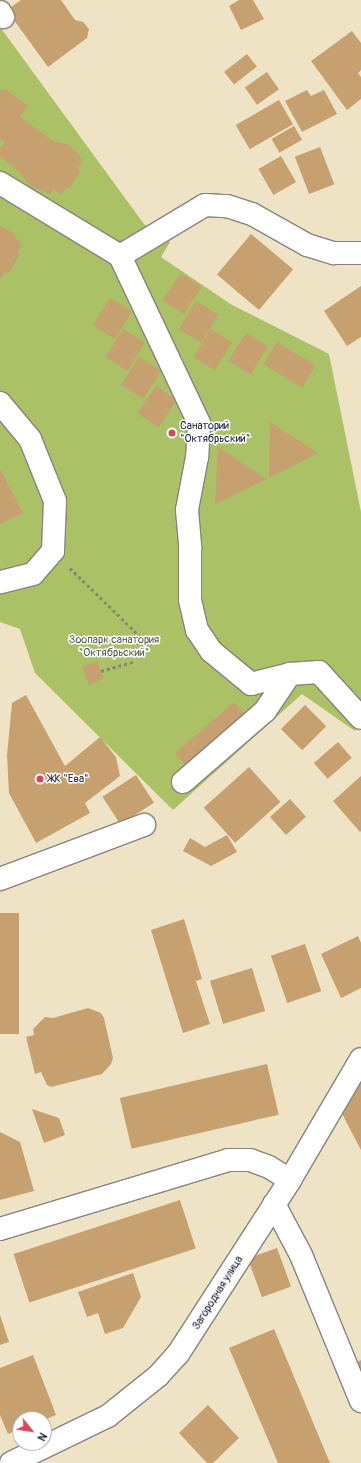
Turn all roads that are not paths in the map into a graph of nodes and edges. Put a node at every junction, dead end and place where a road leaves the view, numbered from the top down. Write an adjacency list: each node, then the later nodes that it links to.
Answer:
1 (0, 183): 3 (street)
2 (361, 253): 3 (street)
3 (120, 256): 6 (street)
4 (0, 403): 5 (street)
5 (0, 582)
6 (290, 674): 7 (street); 8 (street)
7 (361, 718)
8 (183, 782)
9 (144, 825): 10 (street)
10 (0, 879)
11 (361, 1059): 12 (street, Загородная улица)
12 (290, 1180): 13 (street, Загородная улица); 14 (street)
13 (274, 1204): 15 (street); 16 (street, Загородная улица)
14 (0, 1229)
15 (361, 1401)
16 (11, 1463)

